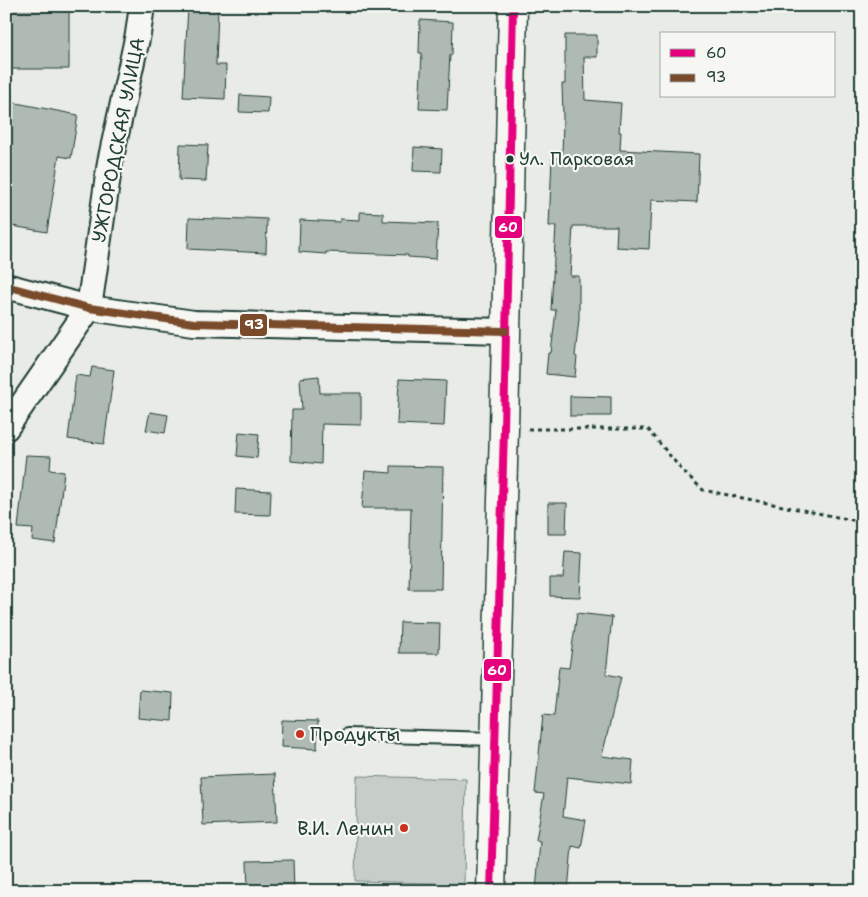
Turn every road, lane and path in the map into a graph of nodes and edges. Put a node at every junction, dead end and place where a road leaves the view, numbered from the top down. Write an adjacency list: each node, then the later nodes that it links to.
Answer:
1 (142, 6): 4 (street, УЖГОРОДСКАЯ УЛИЦА)
2 (513, 6): 5 (street)
3 (6, 286): 4 (street)
4 (89, 308): 5 (street); 6 (street, УЖГОРОДСКАЯ УЛИЦА)
5 (505, 331): 7 (street)
6 (6, 428)
7 (504, 429): 8 (path); 10 (street)
8 (862, 522)
9 (346, 735): 10 (lane)
10 (496, 739): 11 (street)
11 (492, 891)

